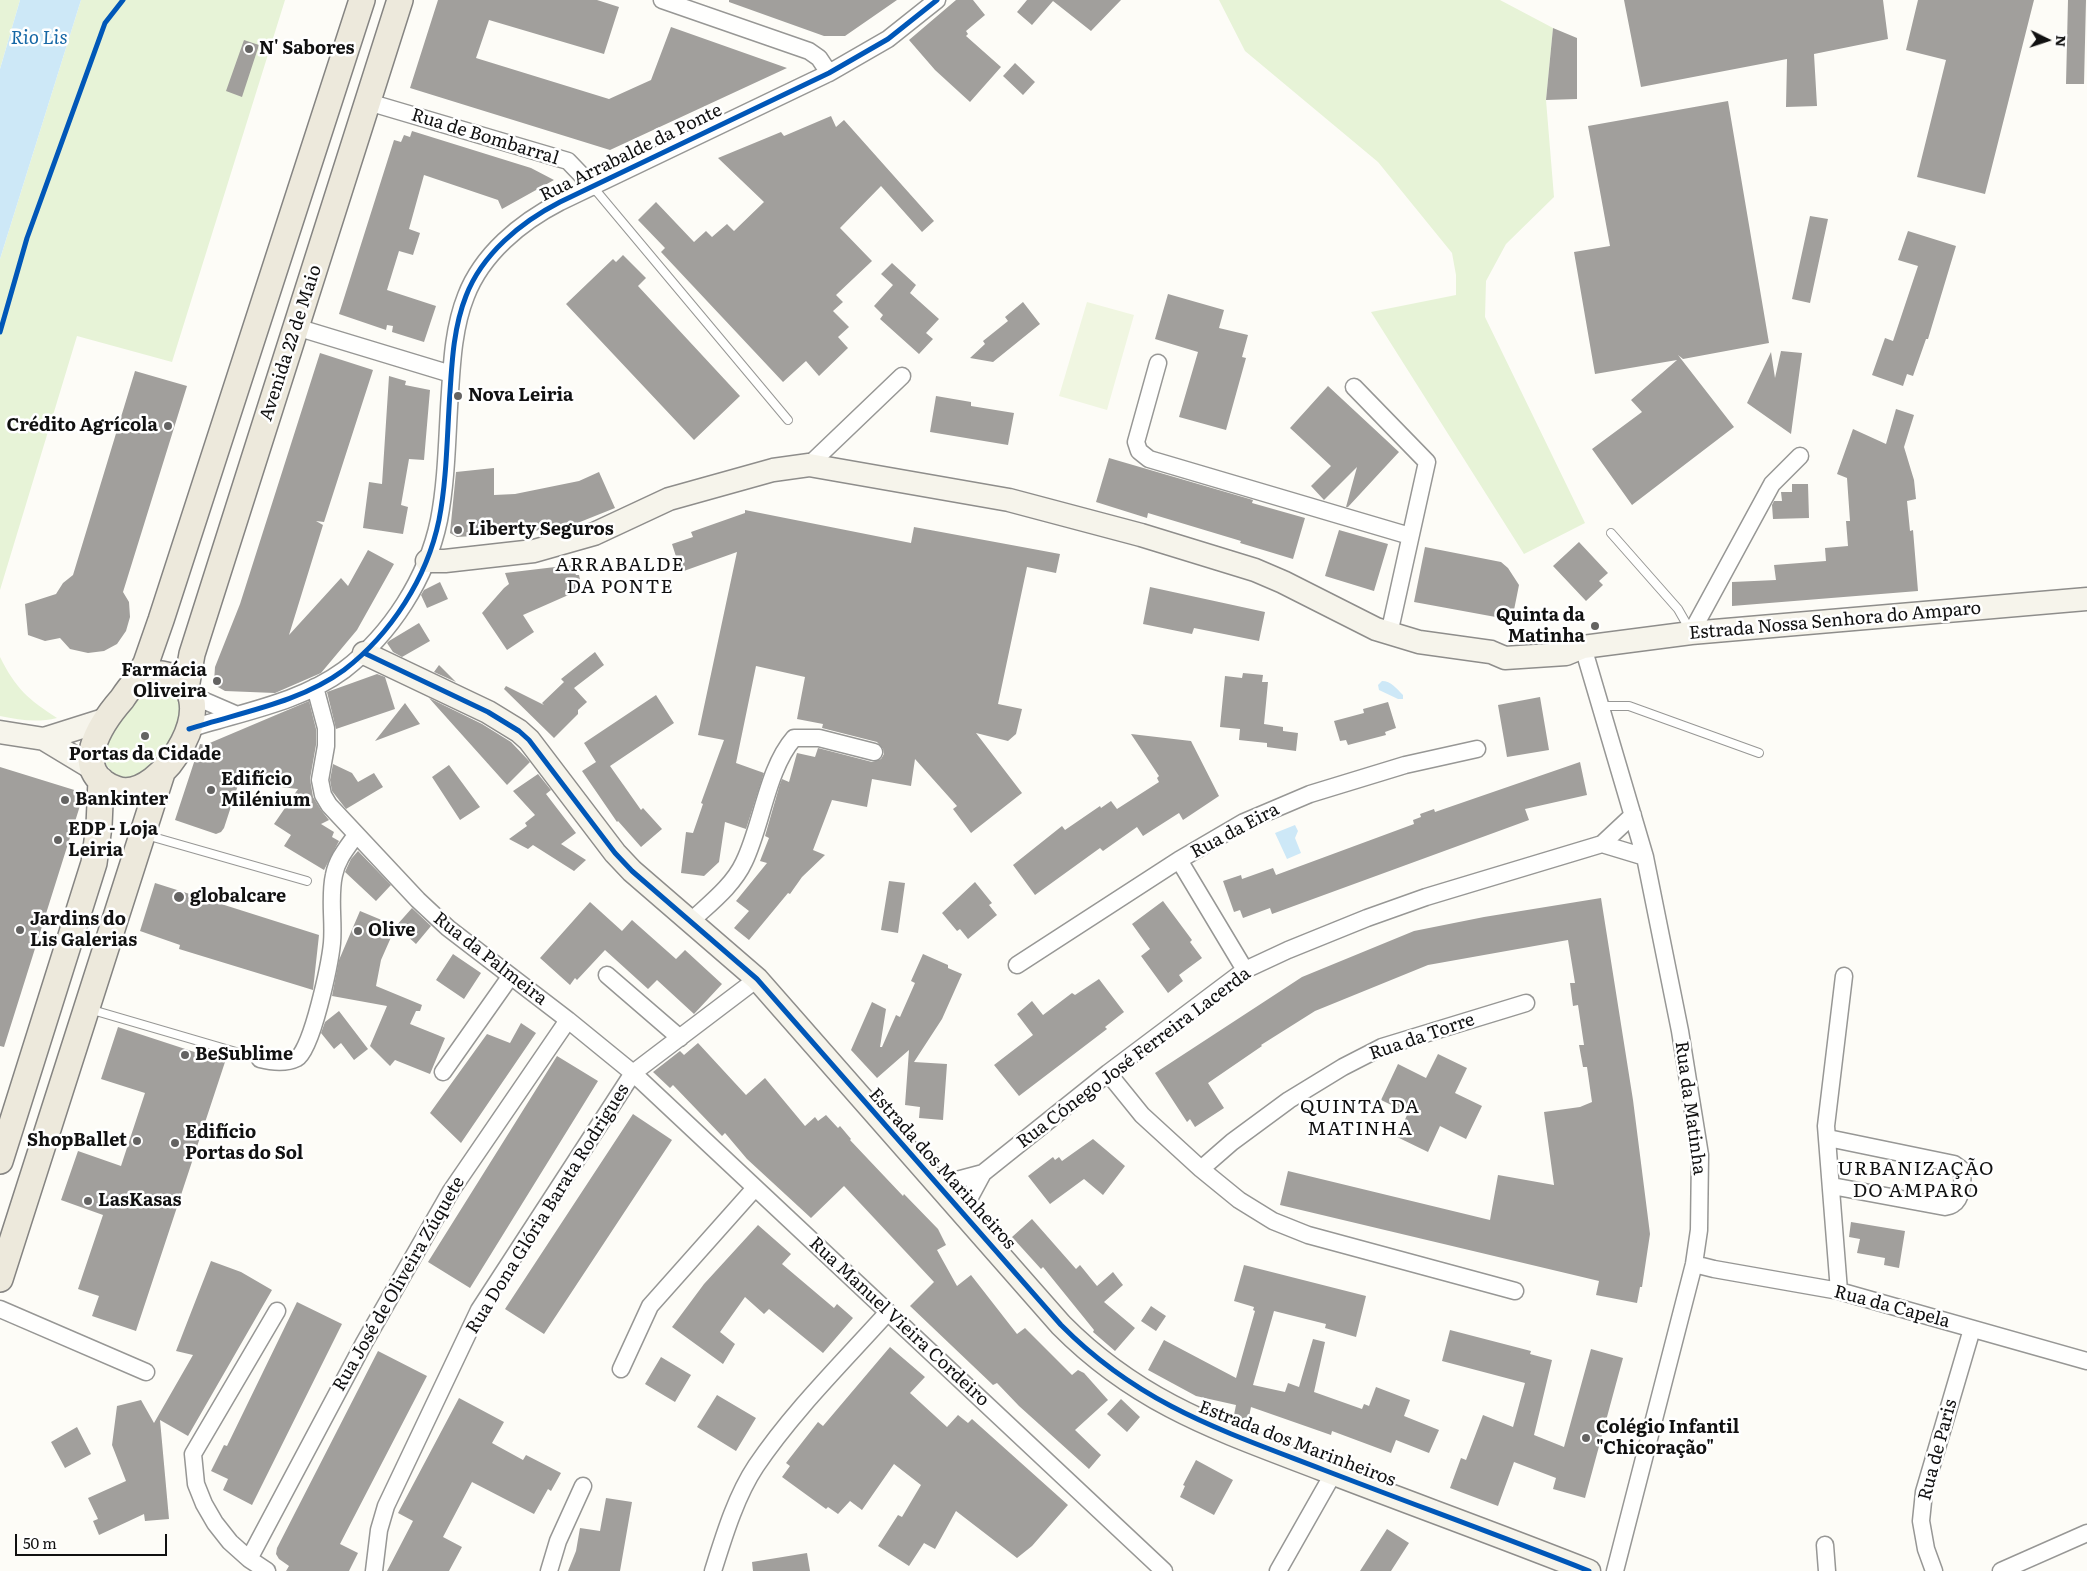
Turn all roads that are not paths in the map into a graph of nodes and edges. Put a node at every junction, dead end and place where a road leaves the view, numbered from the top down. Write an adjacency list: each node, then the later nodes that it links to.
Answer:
1 (362, 0): 24 (main road)
2 (400, 0): 6 (main road, Avenida 22 de Maio)
3 (662, 0): 5 (street)
4 (938, 0): 5 (street, Rua Arrabalde da Ponte)
5 (829, 73): 7 (street, Rua Arrabalde da Ponte)
6 (368, 102): 7 (street, Rua de Bombarral); 8 (main road, Avenida 22 de Maio)
7 (593, 187): 10 (street, Rua Arrabalde da Ponte); 13 (lane)
8 (296, 327): 10 (street); 26 (main road, Avenida 22 de Maio)
9 (1158, 363): 17 (street)
10 (451, 374): 18 (street, Rua Arrabalde da Ponte)
11 (902, 376): 15 (street)
12 (1354, 387): 17 (street)
13 (788, 420)
14 (1800, 456): 20 (street)
15 (810, 465): 18 (main road, Estrada Nossa Senhora do Amparo); 21 (main road, Estrada Nossa Senhora do Amparo)
16 (1611, 533): 20 (lane)
17 (1410, 536): 21 (street)
18 (427, 561): 23 (street, Rua Arrabalde da Ponte)
19 (2087, 600): 20 (main road, Estrada Nossa Senhora do Amparo)
20 (1691, 633): 22 (main road, Estrada Nossa Senhora do Amparo)
21 (1389, 634): 22 (main road, Estrada Nossa Senhora do Amparo)
22 (1583, 647): 27 (street, Rua da Matinha)
23 (364, 653): 25 (street, Rua Arrabalde da Ponte); 45 (main road, Estrada dos Marinheiros)
24 (137, 680): 26 (main road); 29 (main road)
25 (315, 687): 28 (street, Rua Arrabalde da Ponte); 40 (street, Rua da Palmeira)
26 (189, 692): 28 (street); 30 (main road)
27 (1600, 706): 35 (lane); 38 (street, Rua da Matinha)
28 (234, 714): 30 (street, Rua Arrabalde da Ponte)
29 (104, 720): 32 (main road); 37 (main road)
30 (189, 729): 36 (main road)
31 (0, 732): 32 (main road)
32 (44, 738): 37 (main road)
33 (1477, 749): 43 (street, Rua da Eira)
34 (874, 752): 45 (street)
35 (1759, 754)
36 (162, 773): 37 (main road); 39 (main road)
37 (97, 774): 61 (main road)
38 (1633, 815): 41 (street, Rua Cónego José Ferreira Lacerda); 42 (street, Rua da Matinha)
39 (142, 834): 44 (lane); 53 (main road)
40 (356, 836): 50 (street, Rua da Palmeira); 56 (street)
41 (1602, 844): 42 (street); 47 (street, Rua Cónego José Ferreira Lacerda)
42 (1645, 857): 68 (street, Rua da Matinha)
43 (1179, 860): 46 (street, Rua da Eira); 47 (street)
44 (307, 881)
45 (690, 922): 51 (main road, Estrada dos Marinheiros)
46 (1017, 966)
47 (1245, 970): 58 (street, Rua Cónego José Ferreira Lacerda)
48 (607, 975): 55 (street)
49 (1844, 976): 60 (street)
50 (510, 977): 54 (street, Rua da Palmeira); 57 (street)
51 (757, 979): 55 (street, Rua Dona Glória Barata Rodrigues); 64 (main road, Estrada dos Marinheiros)
52 (1526, 1003): 62 (street, Rua da Torre)
53 (87, 1008): 56 (lane); 69 (main road)
54 (568, 1020): 59 (street, Rua da Palmeira); 83 (street, Rua José de Oliveira Zúquete)
55 (680, 1038): 59 (street, Rua Dona Glória Barata Rodrigues)
56 (260, 1059)
57 (444, 1072)
58 (1108, 1073): 62 (street); 63 (street, Rua Cónego José Ferreira Lacerda)
59 (633, 1074): 66 (street, Rua Manuel Vieira Cordeiro); 85 (street, Rua Dona Glória Barata Rodrigues)
60 (1828, 1138): 65 (street); 65 (street)
61 (0, 1161)
62 (1201, 1169): 70 (street)
63 (983, 1173): 64 (street, Rua Cónego José Ferreira Lacerda); 67 (street, Rua Cónego José Ferreira Lacerda)
64 (938, 1185): 67 (main road, Estrada dos Marinheiros)
65 (1832, 1186): 71 (street)
66 (756, 1188): 74 (street, Rua Manuel Vieira Cordeiro); 77 (street)
67 (962, 1212): 79 (main road, Estrada dos Marinheiros)
68 (1694, 1264): 71 (street, Rua da Capela); 91 (street, Rua da Matinha)
69 (0, 1279)
70 (1516, 1291)
71 (1839, 1291): 75 (street, Rua da Capela)
72 (0, 1309): 78 (street)
73 (276, 1311): 83 (street)
74 (888, 1312): 87 (street); 88 (street, Rua Manuel Vieira Cordeiro)
75 (1972, 1329): 76 (street, Rua da Capela); 93 (street, Rua de Paris)
76 (2087, 1361)
77 (621, 1369)
78 (146, 1372)
79 (1333, 1474): 89 (street); 90 (main road, Estrada dos Marinheiros)
80 (583, 1486): 86 (street)
81 (2087, 1533): 94 (street)
82 (1825, 1545): 92 (street)
83 (249, 1559): 84 (street)
84 (267, 1571)
85 (374, 1571)
86 (549, 1571)
87 (713, 1571)
88 (1164, 1571)
89 (1278, 1571)
90 (1589, 1571)
91 (1615, 1571)
92 (1827, 1571)
93 (1934, 1571)
94 (2001, 1571)

